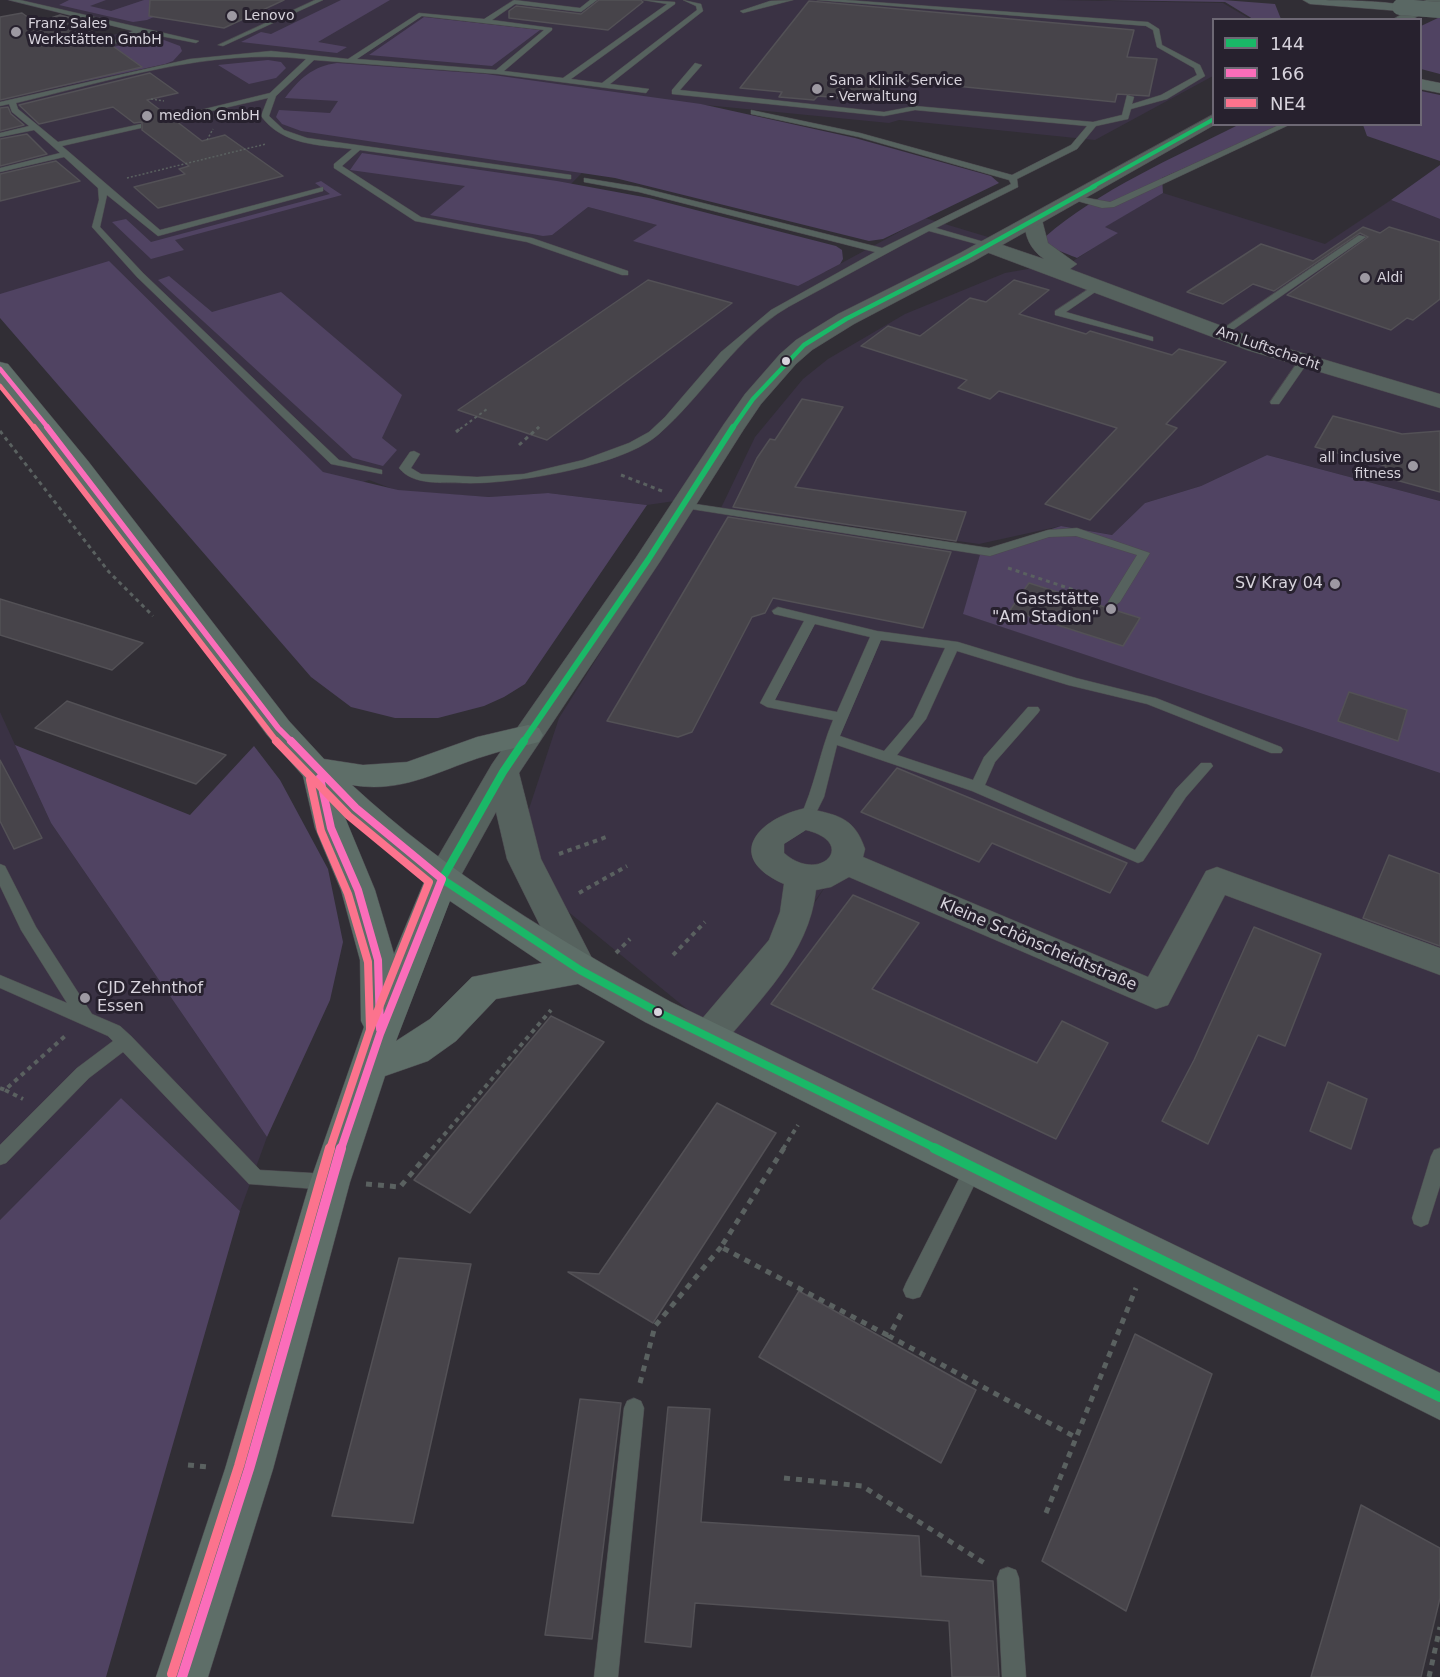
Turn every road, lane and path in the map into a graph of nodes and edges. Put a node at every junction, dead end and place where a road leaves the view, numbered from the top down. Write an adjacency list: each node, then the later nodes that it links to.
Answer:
1 (12, 0): 13 (lane)
2 (61, 0): 13 (lane)
3 (320, 0): 20 (lane)
4 (594, 0): 17 (lane)
5 (646, 0): 11 (lane)
6 (686, 0): 12 (lane)
7 (790, 0): 15 (lane)
8 (820, 0): 39 (lane)
9 (1310, 0): 16 (highway)
10 (1437, 0): 16 (street)
11 (673, 3): 12 (lane); 27 (lane)
12 (699, 5): 30 (lane)
13 (39, 7): 18 (lane)
14 (1440, 10): 16 (highway, bridge)
15 (743, 11)
16 (1399, 13)
17 (485, 21): 23 (lane); 25 (lane)
18 (139, 30): 19 (lane); 20 (lane)
19 (112, 43)
20 (202, 48): 21 (lane); 21 (lane); 36 (lane)
21 (271, 53): 22 (lane)
22 (312, 58): 23 (lane); 33 (lane)
23 (351, 60): 25 (lane)
24 (698, 65): 43 (lane)
25 (498, 72): 27 (lane)
26 (1422, 76): 28 (highway)
27 (566, 79): 30 (lane)
28 (1440, 80)
29 (1422, 84): 31 (highway)
30 (604, 85): 32 (lane)
31 (1440, 88)
32 (646, 91)
33 (273, 95): 41 (lane); 49 (lane)
34 (1130, 97): 39 (lane)
35 (151, 99): 37 (path)
36 (12, 101): 38 (lane); 46 (lane)
37 (163, 101)
38 (0, 104)
39 (1128, 106): 43 (lane)
40 (754, 112): 56 (lane)
41 (172, 118)
42 (1212, 120): 60 (street)
43 (1093, 124): 56 (lane)
44 (138, 126): 51 (lane)
45 (1284, 126): 60 (lane)
46 (36, 127): 48 (lane); 51 (lane)
47 (211, 133): 50 (path)
48 (0, 135)
49 (295, 136): 52 (lane); 58 (path)
50 (207, 140)
51 (56, 145): 53 (lane)
52 (358, 147): 55 (lane); 66 (lane)
53 (67, 154): 54 (lane); 58 (lane)
54 (0, 170)
55 (568, 177)
56 (1013, 178): 62 (lane)
57 (587, 180): 65 (lane)
58 (100, 184): 59 (lane); 81 (lane)
59 (320, 189)
60 (1071, 198): 61 (street)
61 (1034, 220): 64 (street); 67 (street, Am Luftschacht)
62 (928, 228): 64 (lane); 65 (lane)
63 (1362, 237): 68 (lane)
64 (988, 246): 67 (street, Am Luftschacht); 82 (street)
65 (883, 251): 80 (lane)
66 (625, 273)
67 (1099, 286): 68 (street, Am Luftschacht); 69 (lane)
68 (1221, 334): 70 (street, Am Luftschacht)
69 (1149, 339)
70 (1303, 362): 72 (street, Am Luftschacht); 73 (lane)
71 (0, 369): 97 (main road)
72 (1440, 401)
73 (1275, 402)
74 (487, 408): 77 (path)
75 (540, 426): 78 (path)
76 (0, 430): 87 (path)
77 (456, 432)
78 (519, 445)
79 (414, 454): 80 (lane)
80 (587, 462): 82 (path)
81 (378, 472)
82 (684, 502): 84 (lane); 92 (street)
83 (1020, 574): 84 (path)
84 (1114, 602)
85 (778, 611): 86 (lane)
86 (811, 619): 88 (lane); 91 (lane)
87 (158, 621)
88 (877, 635): 89 (lane); 91 (lane)
89 (953, 645): 94 (lane); 95 (lane)
90 (1033, 710): 99 (lane)
91 (839, 717): 93 (lane)
92 (528, 735): 97 (main road); 98 (street)
93 (832, 738): 95 (lane); 100 (lane)
94 (1276, 750)
95 (887, 756): 99 (lane)
96 (1206, 766): 99 (lane)
97 (315, 771): 107 (main road); 118 (main road)
98 (503, 771): 107 (street); 112 (street)
99 (977, 787)
100 (806, 819): 103 (street); 106 (street)
101 (609, 836): 102 (path)
102 (557, 855)
103 (846, 863): 106 (street); 111 (street, Kleine Schönscheidtstraße)
104 (627, 866): 108 (path)
105 (0, 870): 115 (lane)
106 (801, 877): 116 (street)
107 (442, 879): 112 (main road); 118 (main road)
108 (582, 891)
109 (705, 922): 110 (path)
110 (673, 955)
111 (1440, 962)
112 (580, 970): 116 (main road); 118 (main road)
113 (0, 981): 115 (lane)
114 (551, 1010): 124 (path)
115 (85, 1017): 117 (lane); 119 (path)
116 (708, 1037): 123 (main road)
117 (125, 1041): 122 (lane); 124 (lane)
118 (374, 1050): 124 (main road)
119 (0, 1088)
120 (798, 1125): 126 (path)
121 (1440, 1156): 125 (lane)
122 (0, 1157)
123 (974, 1167): 128 (lane); 130 (main road)
124 (330, 1182): 137 (main road)
125 (1421, 1218)
126 (721, 1247): 129 (path); 131 (path)
127 (1136, 1287): 132 (path)
128 (909, 1297): 129 (path)
129 (889, 1336): 132 (path)
130 (1440, 1397)
131 (634, 1408): 138 (lane)
132 (1077, 1438): 134 (path)
133 (784, 1478): 135 (path)
134 (1046, 1513)
135 (1008, 1578): 139 (lane)
136 (1440, 1627): 140 (path)
137 (182, 1677)
138 (606, 1677)
139 (1014, 1677)
140 (1429, 1677)

